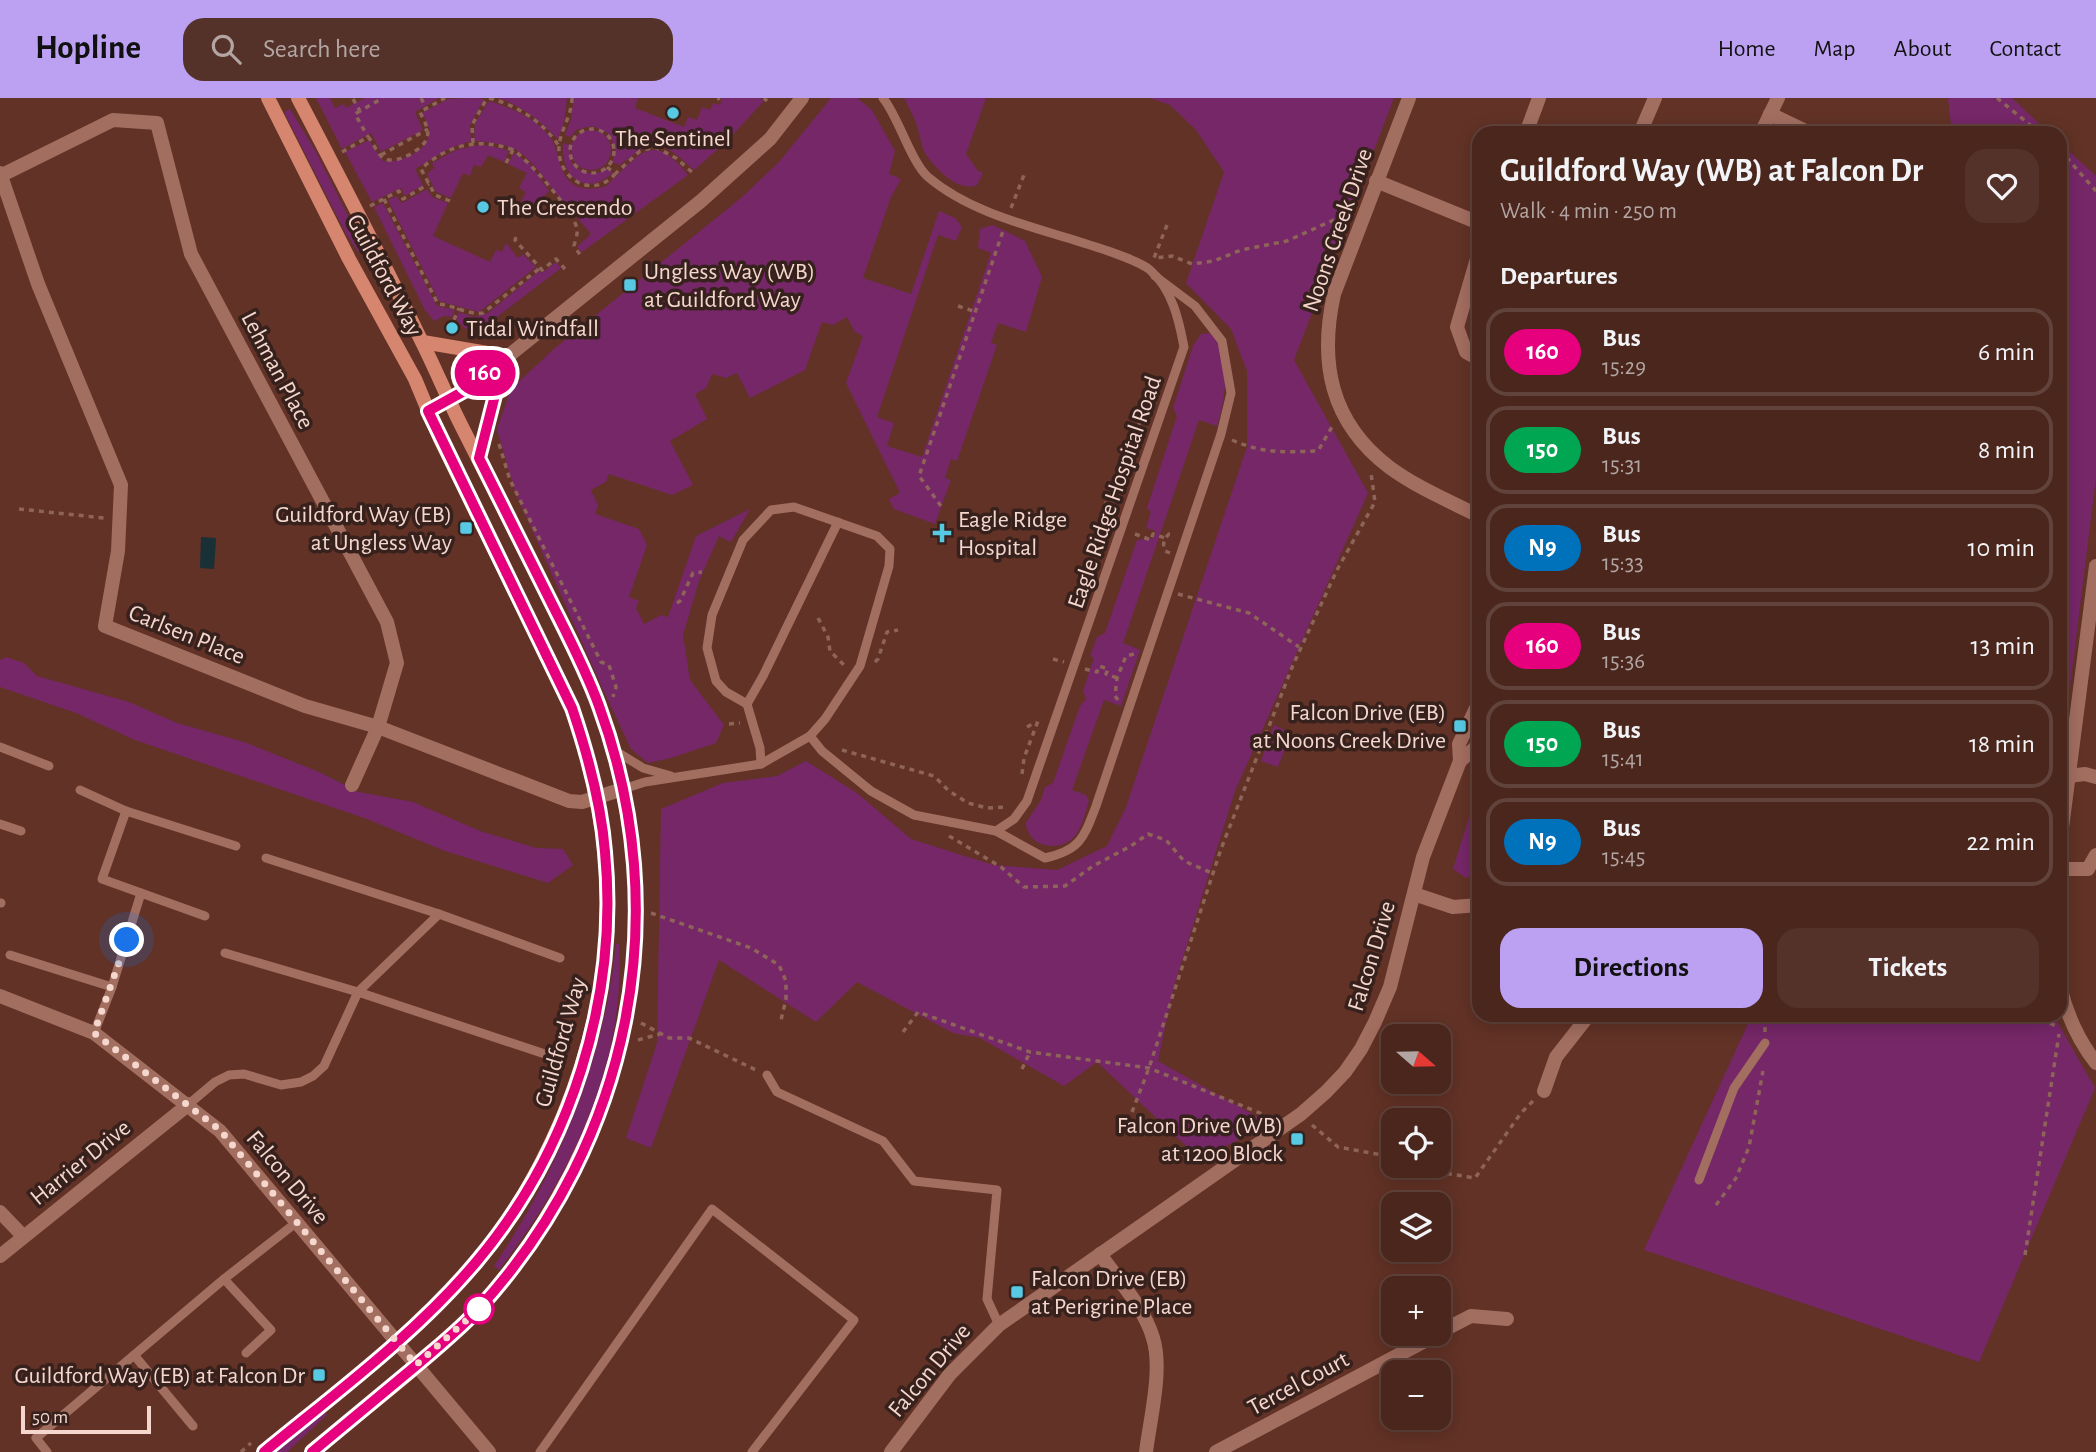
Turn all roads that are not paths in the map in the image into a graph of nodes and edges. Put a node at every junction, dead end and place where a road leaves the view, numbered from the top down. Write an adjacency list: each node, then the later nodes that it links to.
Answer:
1 (268, 98): 23 (main road, Guildford Way)
2 (298, 98): 19 (main road, Guildford Way)
3 (802, 98): 21 (street)
4 (883, 98): 17 (lane, Eagle Ridge Hospital Road)
5 (1409, 98): 15 (street, Noons Creek Drive)
6 (1539, 98): 10 (street)
7 (1655, 98): 11 (street)
8 (1778, 98): 9 (street)
9 (1770, 114): 12 (street); 13 (street)
10 (1529, 126)
11 (1643, 126)
12 (1764, 126)
13 (1795, 126)
14 (1, 174): 32 (street, Carlsen Place); 32 (street, Lehman Place)
15 (1376, 181): 16 (street); 25 (street, Noons Creek Drive)
16 (1472, 220)
17 (1155, 276): 51 (lane, Eagle Ridge Hospital Road); 51 (lane)
18 (1472, 276): 20 (street)
19 (423, 342): 21 (main road); 22 (main road, Guildford Way)
20 (1472, 355)
21 (505, 356): 22 (street); 24 (main road)
22 (449, 399): 23 (street); 24 (main road, Guildford Way)
23 (428, 411): 47 (main road, Guildford Way)
24 (479, 458): 35 (main road, Guildford Way)
25 (1448, 500): 26 (street); 27 (street, Noons Creek Drive)
26 (1472, 502)
27 (1472, 512)
28 (838, 522): 30 (lane); 30 (lane); 33 (lane)
29 (2096, 566): 37 (street)
30 (747, 704): 39 (lane)
31 (1472, 717): 38 (street, Falcon Drive)
32 (378, 727): 44 (street, Lehman Place); 47 (street, Carlsen Place)
33 (810, 736): 39 (lane); 51 (lane)
34 (0, 747): 40 (lane)
35 (614, 750): 41 (lane); 45 (main road, Guildford Way)
36 (1472, 751): 38 (street, Falcon Drive)
37 (2067, 757)
38 (1460, 761): 57 (street, Falcon Drive)
39 (761, 764): 41 (lane)
40 (49, 766)
41 (676, 777): 45 (lane)
42 (2067, 777): 43 (street)
43 (2096, 777)
44 (352, 785)
45 (623, 789): 47 (street, Carlsen Place); 90 (main road, Guildford Way)
46 (80, 790): 48 (lane)
47 (597, 797): 86 (main road, Guildford Way)
48 (126, 811): 52 (lane); 56 (lane)
49 (0, 824): 50 (lane)
50 (21, 831)
51 (996, 831)
52 (236, 846)
53 (2096, 855): 55 (street)
54 (266, 858): 59 (lane)
55 (2067, 869)
56 (141, 893): 60 (lane); 64 (lane)
57 (1414, 894): 58 (street); 80 (street, Falcon Drive)
58 (1472, 906)
59 (439, 914): 63 (lane); 65 (lane)
60 (205, 916)
61 (225, 953): 65 (lane)
62 (10, 955): 64 (lane)
63 (560, 958)
64 (112, 986): 69 (lane)
65 (358, 992): 71 (lane); 75 (lane)
66 (0, 996): 69 (street, Falcon Drive)
67 (2067, 1010): 72 (street)
68 (1584, 1022): 74 (street)
69 (94, 1033): 75 (street, Falcon Drive)
70 (1765, 1042): 76 (lane)
71 (551, 1056)
72 (2096, 1063)
73 (767, 1075): 84 (lane)
74 (1544, 1091)
75 (189, 1104): 78 (street, Falcon Drive); 79 (street, Harrier Drive)
76 (1699, 1180)
77 (0, 1212): 79 (street)
78 (297, 1222): 82 (lane); 86 (street, Falcon Drive)
79 (23, 1236): 81 (street, Harrier Drive)
80 (1100, 1254): 84 (street, Falcon Drive); 99 (street)
81 (0, 1256)
82 (224, 1279): 88 (lane); 89 (lane)
83 (1507, 1319): 85 (street, Tercel Court)
84 (999, 1325): 98 (street, Falcon Drive)
85 (1451, 1326)
86 (397, 1341): 90 (street, Falcon Drive); 93 (main road, Guildford Way)
87 (1414, 1346): 100 (street, Tercel Court)
88 (246, 1353)
89 (134, 1355): 91 (lane); 92 (lane)
90 (416, 1365): 94 (main road, Guildford Way); 95 (street, Falcon Drive)
91 (193, 1426)
92 (47, 1452)
93 (264, 1452)
94 (313, 1452)
95 (489, 1452)
96 (540, 1452): 97 (lane)
97 (752, 1452)
98 (891, 1452)
99 (1146, 1452)
100 (1216, 1452)

